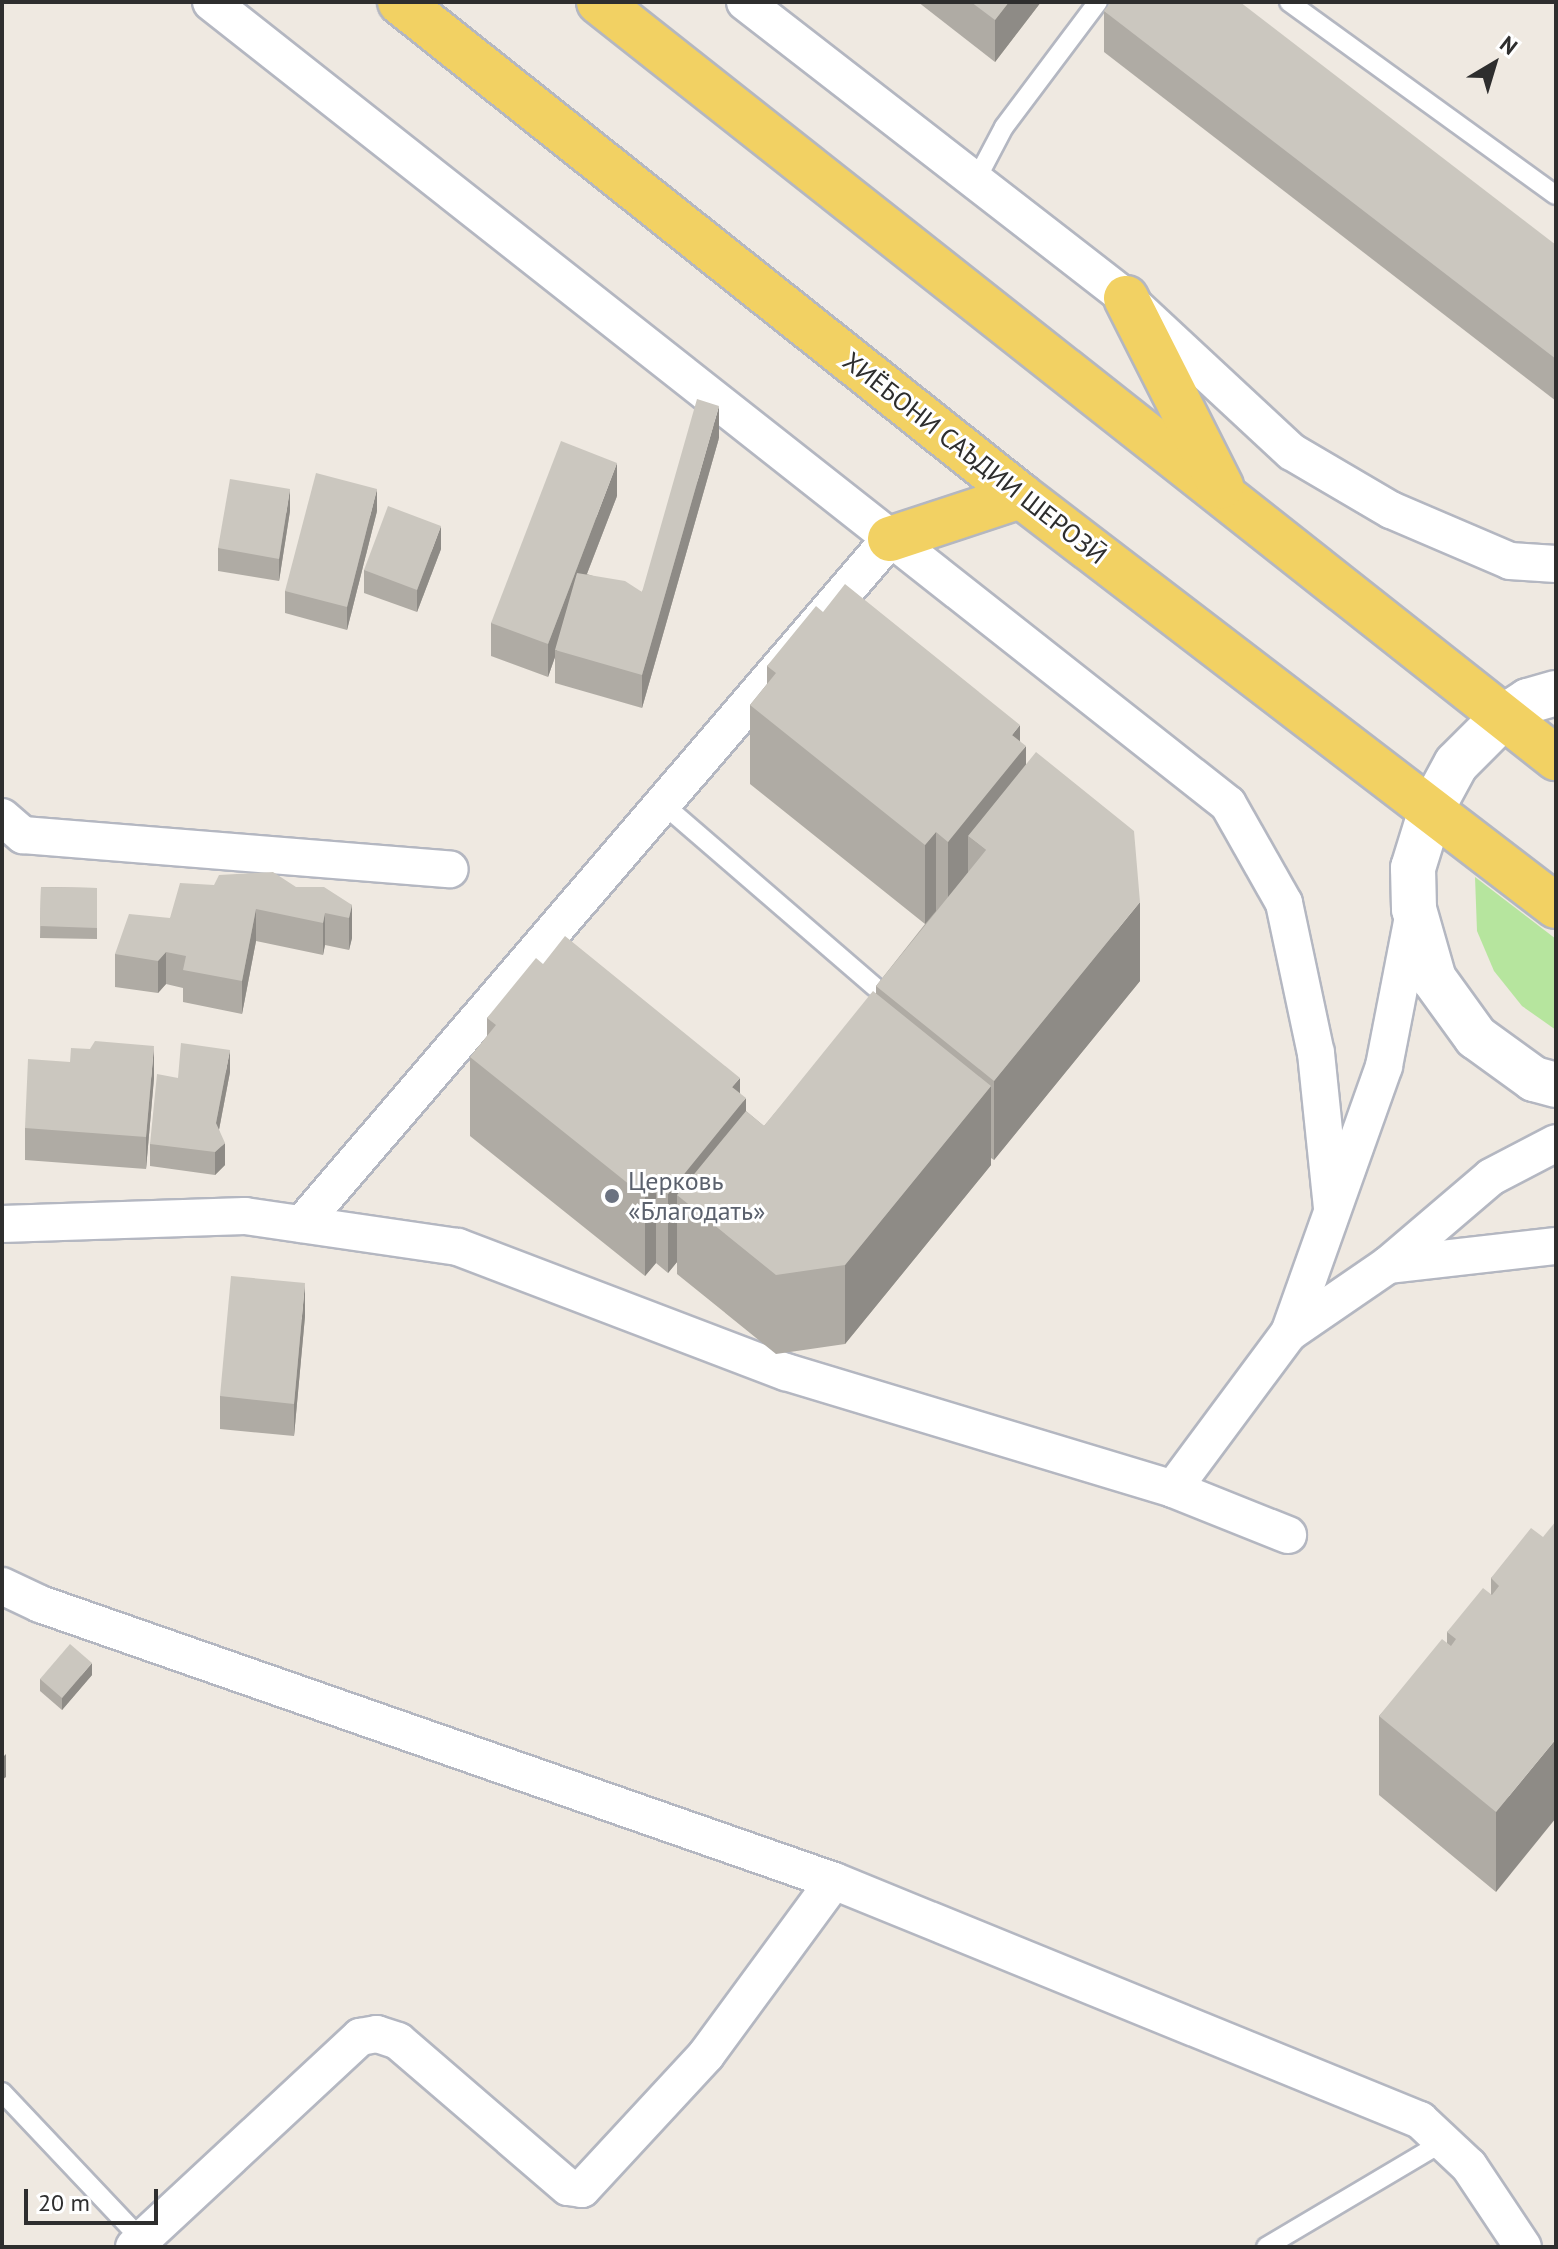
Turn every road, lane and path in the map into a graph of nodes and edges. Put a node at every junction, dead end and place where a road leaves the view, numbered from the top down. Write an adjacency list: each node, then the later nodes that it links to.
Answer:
1 (211, 2): 12 (street)
2 (400, 2): 10 (main road, ХИЁБОНИ САЪДИИ ШЕРОЗӢ)
3 (599, 2): 11 (main road)
4 (745, 2): 7 (street)
5 (1098, 2): 7 (lane)
6 (1289, 2): 8 (lane)
7 (975, 182): 9 (street)
8 (1556, 195)
9 (1126, 298): 11 (main road); 13 (street)
10 (1021, 496): 12 (main road); 18 (main road, ХИЁБОНИ САЪДИИ ШЕРОЗӢ)
11 (1227, 498): 15 (main road)
12 (890, 539): 17 (street); 26 (street)
13 (1556, 564)
14 (1556, 693): 15 (main road)
15 (1503, 717): 16 (main road); 18 (main road)
16 (1556, 758)
17 (663, 804): 23 (lane); 28 (street)
18 (1431, 810): 21 (main road, ХИЁБОНИ САЪДИИ ШЕРОЗӢ); 22 (main road)
19 (2, 817): 20 (street)
20 (450, 869)
21 (1556, 906)
22 (1414, 909): 24 (main road); 26 (street)
23 (875, 987)
24 (1556, 1085)
25 (1556, 1143): 30 (street)
26 (1333, 1218): 31 (street)
27 (2, 1224): 28 (street)
28 (302, 1224): 32 (street)
29 (1556, 1246): 30 (street)
30 (1388, 1265): 31 (street)
31 (1289, 1333): 32 (street)
32 (1173, 1489): 33 (street)
33 (1288, 1535)
34 (2, 1586): 35 (street)
35 (834, 1881): 37 (street); 38 (street)
36 (2, 2092): 38 (lane)
37 (1446, 2140): 39 (lane); 40 (street)
38 (138, 2244)
39 (1266, 2247)
40 (1523, 2247)

